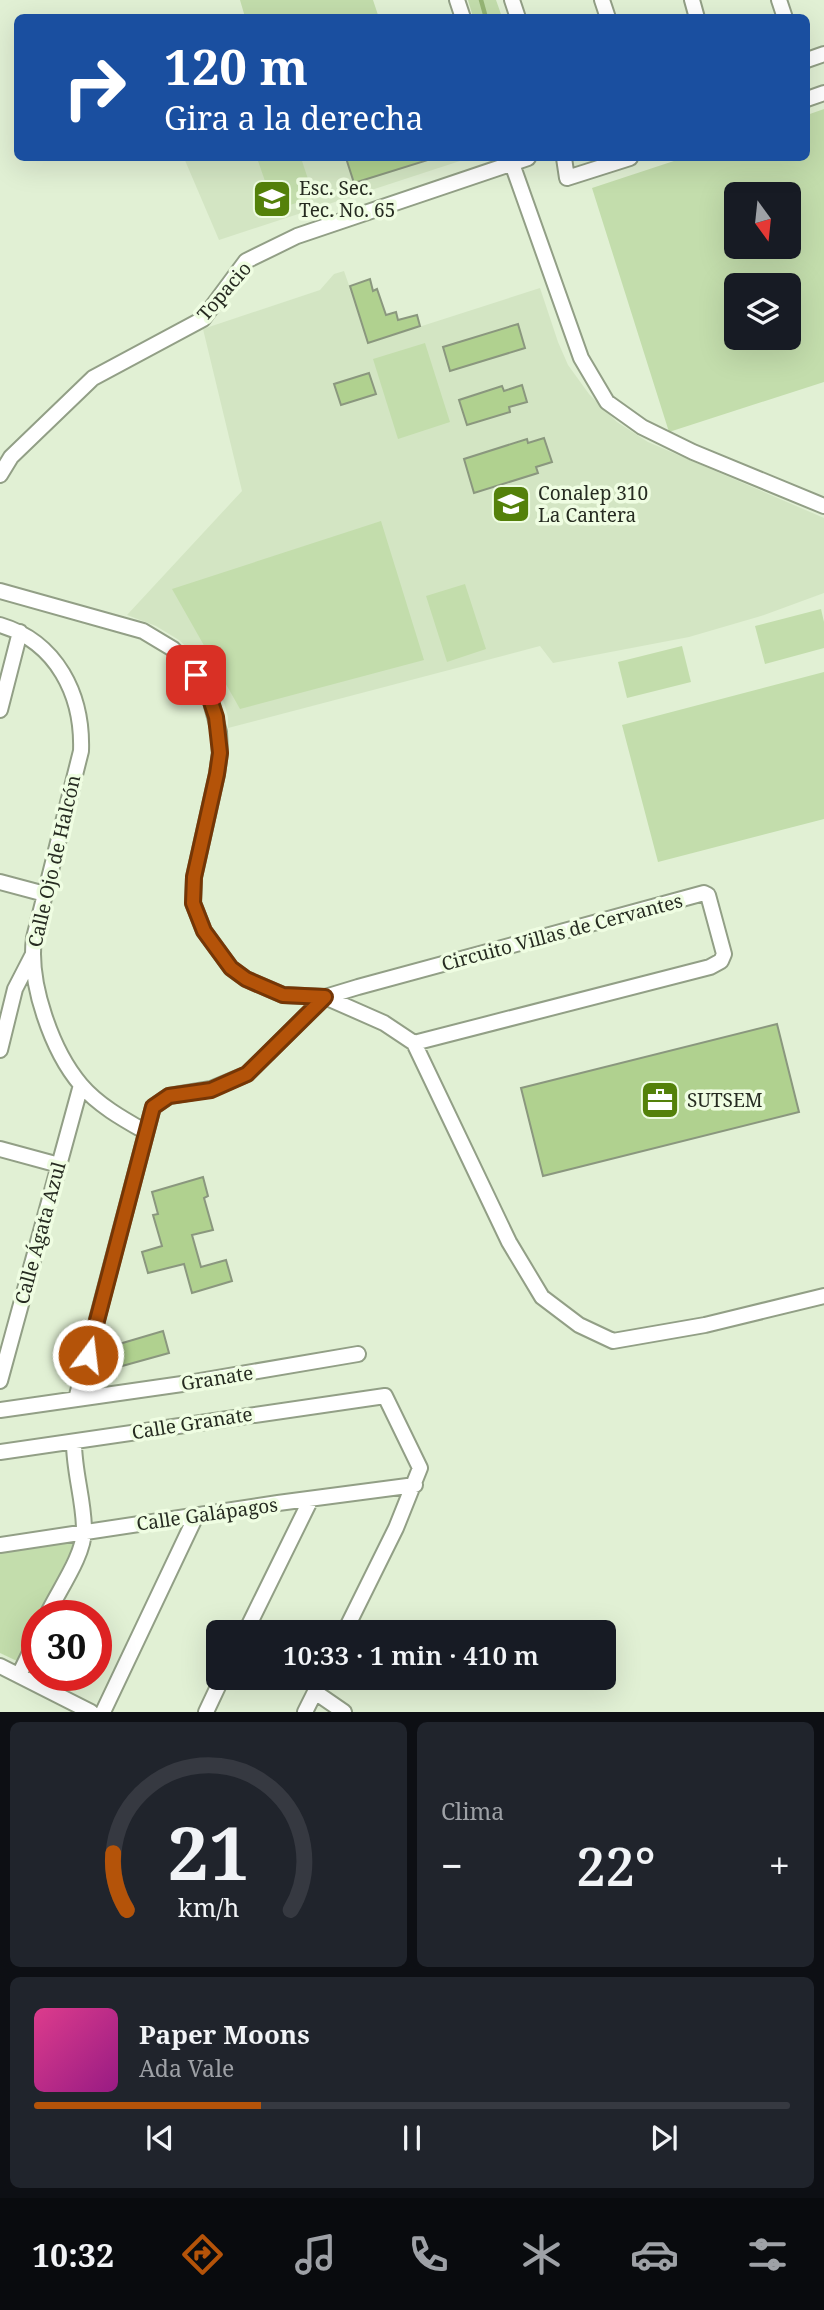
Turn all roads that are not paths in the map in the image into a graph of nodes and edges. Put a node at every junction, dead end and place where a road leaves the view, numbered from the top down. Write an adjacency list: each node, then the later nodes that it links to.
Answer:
1 (511, 161): 4 (street, Topacio); 5 (street)
2 (564, 161): 3 (street)
3 (621, 161)
4 (0, 475)
5 (824, 506)
6 (0, 591): 13 (street)
7 (0, 625): 8 (street, Calle Ojo de Halcón)
8 (20, 632): 9 (street); 11 (street, Calle Ojo de Halcón)
9 (0, 710)
10 (0, 882): 11 (street)
11 (45, 894): 12 (street, Calle Ojo de Halcón)
12 (32, 956): 15 (street); 16 (street, Calle Ojo de Halcón)
13 (325, 997): 14 (street); 14 (street, Circuito Villas de Cervantes); 17 (street)
14 (414, 1043): 20 (street)
15 (0, 1049)
16 (81, 1085): 17 (street, Calle Ojo de Halcón); 19 (street, Calle Ágata Azul)
17 (146, 1132): 23 (street)
18 (0, 1149): 19 (street)
19 (59, 1165): 22 (street, Calle Ágata Azul)
20 (824, 1296)
21 (358, 1354): 23 (street, Granate)
22 (0, 1381)
23 (76, 1399): 24 (street)
24 (0, 1410)
25 (74, 1443): 26 (street, Calle Granate); 27 (street, Calle Granate); 30 (street)
26 (0, 1452)
27 (415, 1485): 28 (street, Calle Galápagos); 34 (street)
28 (311, 1499): 29 (street, Calle Galápagos); 33 (street)
29 (196, 1516): 30 (street, Calle Galápagos); 41 (street)
30 (84, 1532): 31 (street, Calle Galápagos); 32 (street)
31 (0, 1545)
32 (55, 1600)
33 (251, 1620)
34 (350, 1620)
35 (0, 1666): 37 (street)
36 (21, 1671): 37 (street)
37 (19, 1675): 40 (street)
38 (216, 1690): 42 (street)
39 (315, 1692): 43 (street); 44 (street)
40 (90, 1712)
41 (103, 1712)
42 (206, 1712)
43 (305, 1712)
44 (344, 1712)

